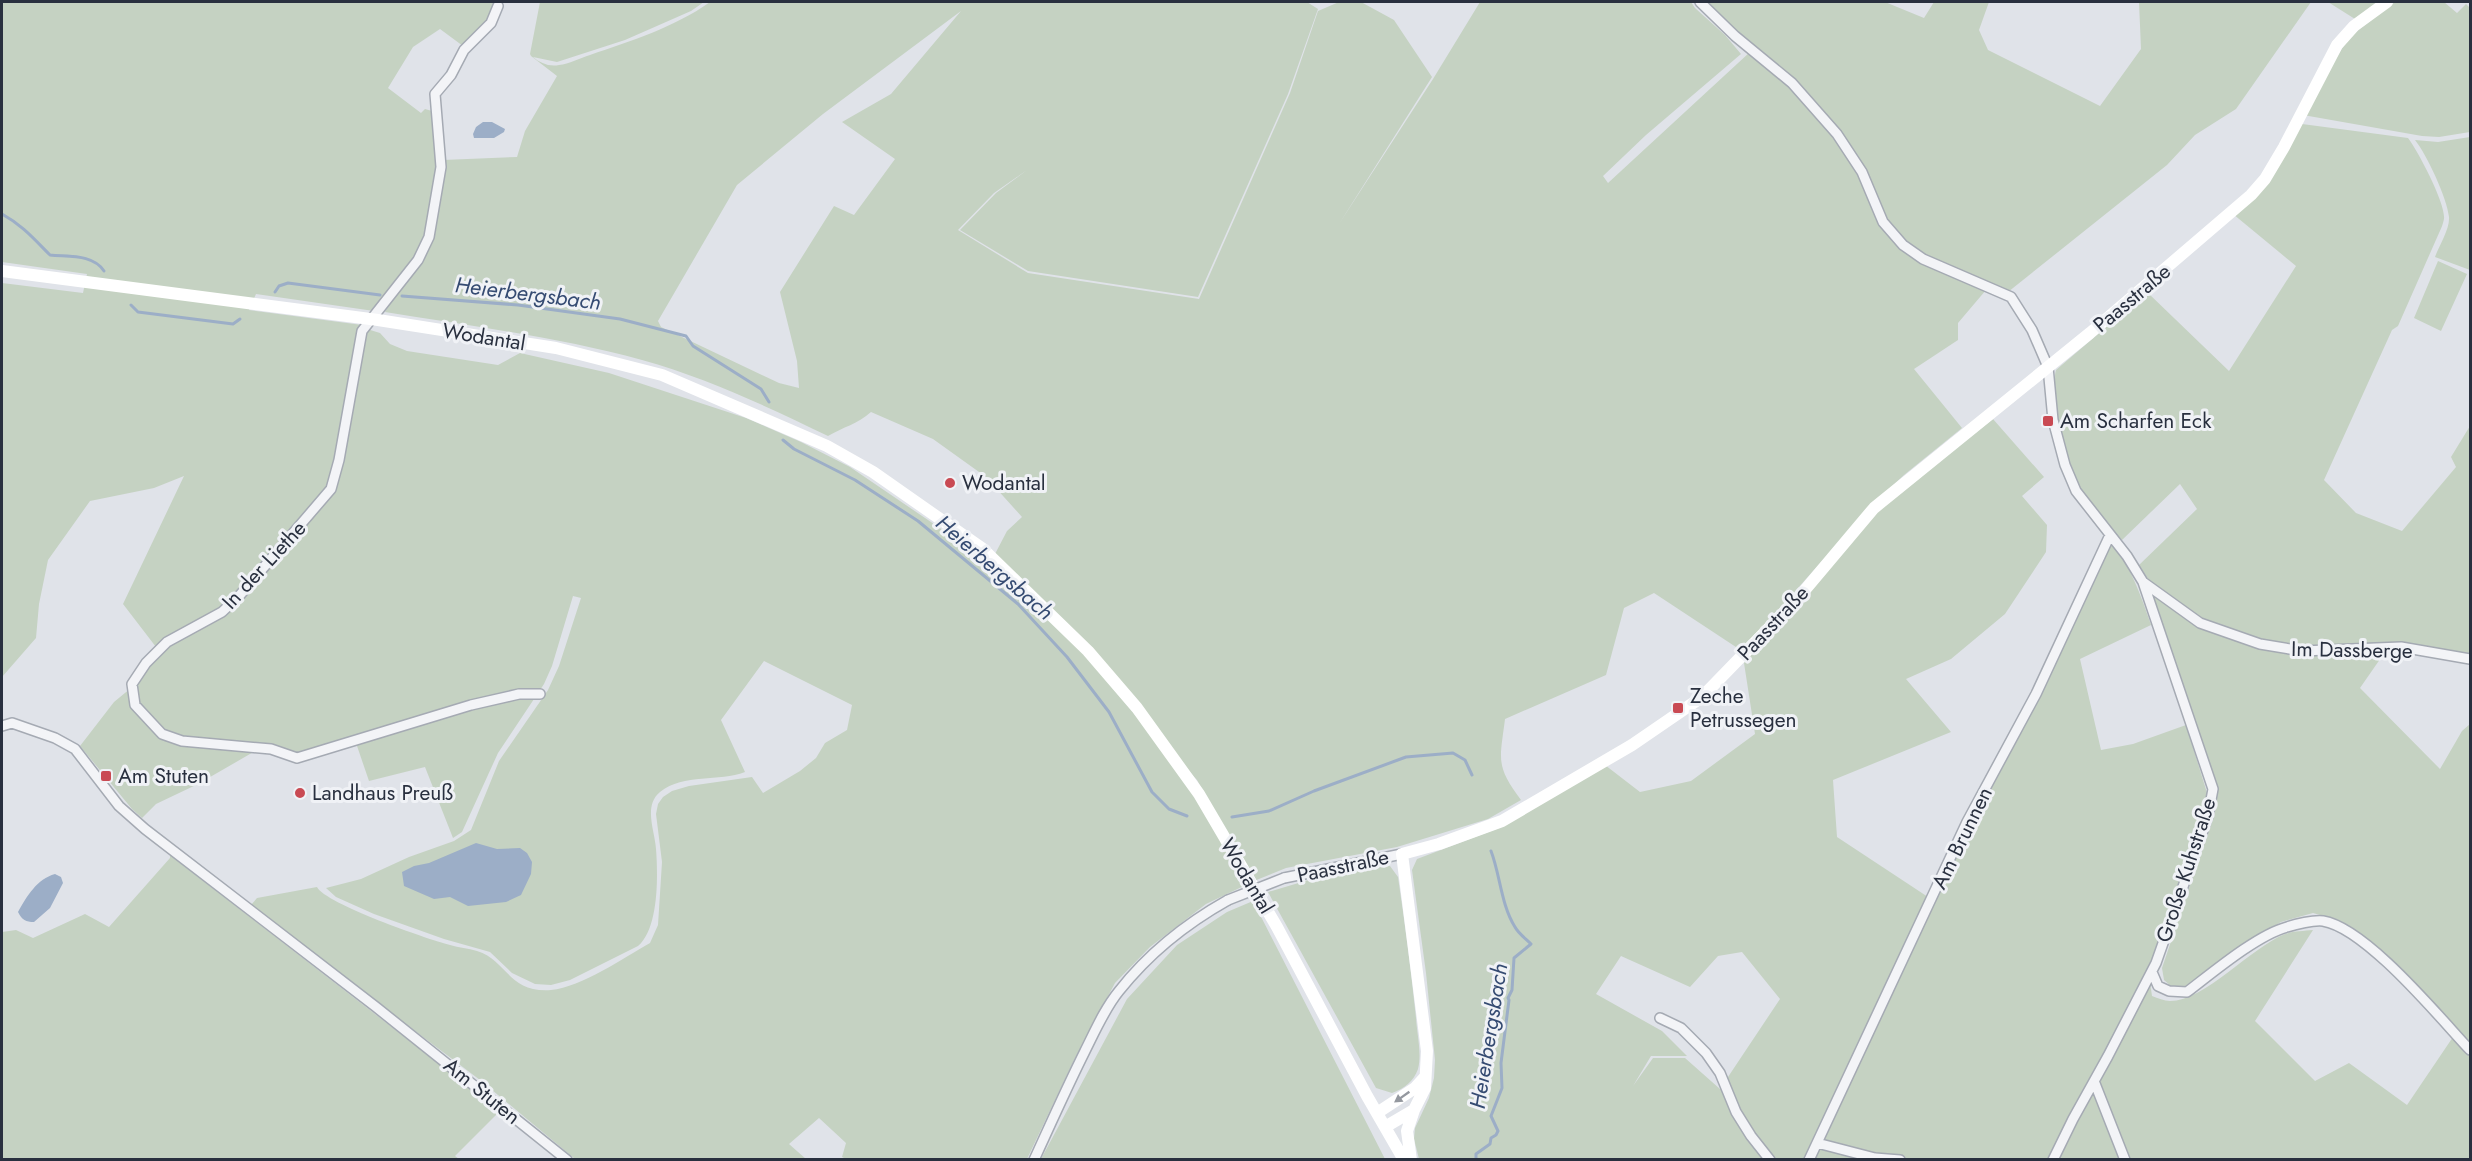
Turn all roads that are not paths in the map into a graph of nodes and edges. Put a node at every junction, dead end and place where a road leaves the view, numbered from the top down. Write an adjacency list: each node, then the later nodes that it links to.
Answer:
1 (1700, 2): 6 (street, Große Kuhstraße)
2 (2387, 2): 6 (main road, Paasstraße)
3 (498, 6): 5 (street, In der Liethe)
4 (2, 271): 5 (main road, Wodantal)
5 (373, 319): 10 (street, In der Liethe); 19 (main road, Wodantal)
6 (2048, 368): 7 (street, Große Kuhstraße); 12 (main road, Paasstraße)
7 (2110, 535): 8 (street, Große Kuhstraße); 21 (street, Am Brunnen)
8 (2143, 582): 9 (street, Im Dassberge); 13 (street, Große Kuhstraße)
9 (2470, 658)
10 (540, 694)
11 (2, 726): 22 (street, Am Stuten)
12 (1402, 854): 16 (main road); 23 (street, Paasstraße, bridge)
13 (2152, 972): 15 (street); 17 (street)
14 (1660, 1018): 26 (street)
15 (2470, 1050)
16 (1424, 1078): 18 (main road); 19 (main road, one-way to 19)
17 (2094, 1081): 29 (street); 30 (street)
18 (1414, 1110): 20 (main road); 25 (main road)
19 (1377, 1113): 20 (main road, Wodantal)
20 (1385, 1127): 24 (main road, Wodantal)
21 (1817, 1143): 27 (street, Am Brunnen); 28 (street)
22 (567, 1160)
23 (1034, 1160)
24 (1404, 1160)
25 (1411, 1160)
26 (1770, 1160)
27 (1809, 1160)
28 (1900, 1160)
29 (2053, 1160)
30 (2125, 1160)

